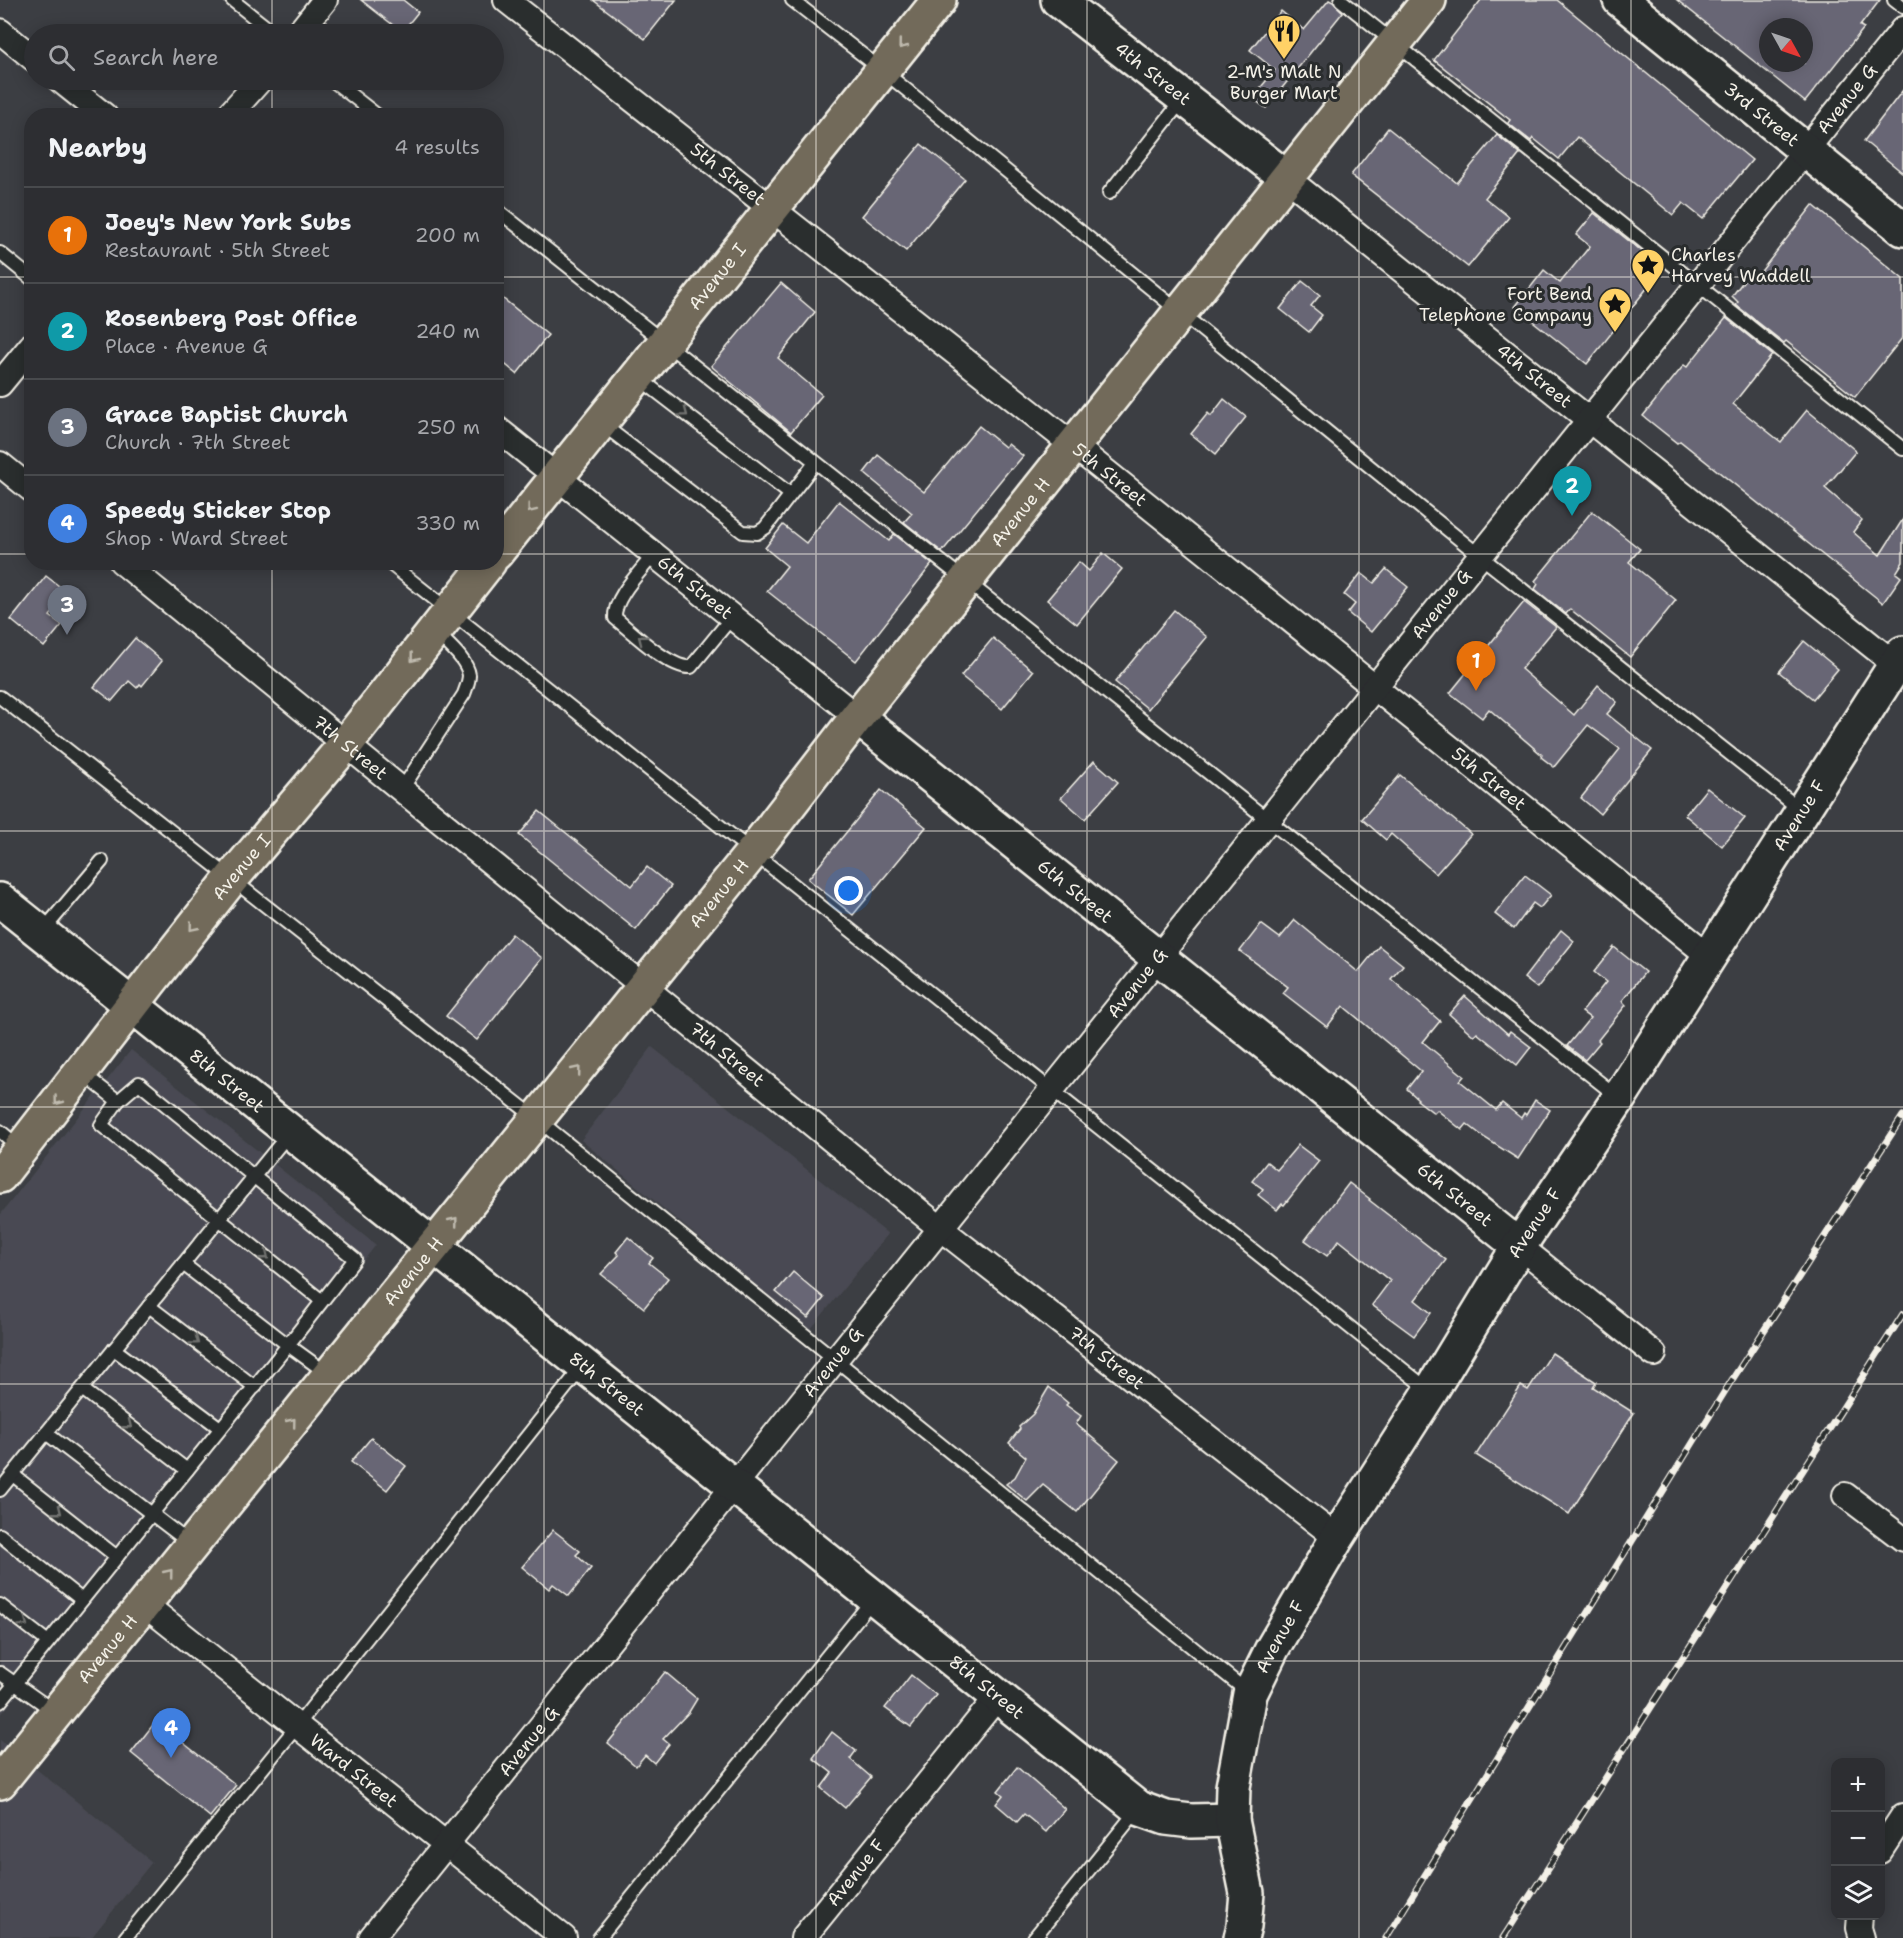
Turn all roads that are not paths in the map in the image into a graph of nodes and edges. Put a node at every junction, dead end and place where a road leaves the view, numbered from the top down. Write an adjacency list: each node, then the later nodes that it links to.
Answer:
1 (232, 0): 12 (lane)
2 (325, 0): 13 (street)
3 (506, 0): 29 (street, 5th Street)
4 (792, 0): 18 (lane)
5 (939, 0): 18 (main road, Avenue I, one-way to 18)
6 (1058, 0): 22 (street, 4th Street)
7 (1341, 0): 16 (lane)
8 (1429, 0): 16 (main road, Avenue H)
9 (1620, 0): 26 (street, 3rd Street)
10 (1894, 0): 11 (lane)
11 (1903, 7)
12 (262, 24)
13 (306, 24)
14 (1903, 29): 26 (street, Avenue G)
15 (0, 31): 17 (street)
16 (1395, 43): 27 (main road, Avenue H); 34 (lane)
17 (24, 51)
18 (882, 70): 29 (main road, Avenue I); 35 (lane)
19 (72, 90): 23 (street)
20 (251, 90): 24 (street)
21 (345, 90): 25 (lane)
22 (1184, 98): 27 (street, 4th Street); 28 (lane)
23 (95, 108)
24 (235, 108)
25 (368, 108)
26 (1806, 151): 31 (street, 3rd Street); 34 (street, Avenue G)
27 (1288, 179): 35 (main road, Avenue H); 40 (street, 4th Street)
28 (1108, 193)
29 (772, 208): 36 (main road, Avenue I); 43 (street, 5th Street)
30 (504, 215): 36 (lane)
31 (1903, 229)
32 (0, 253): 33 (lane)
33 (24, 272)
34 (1698, 285): 40 (street, Avenue G); 44 (lane)
35 (1180, 313): 43 (main road, Avenue H); 52 (lane)
36 (666, 343): 38 (main road, Avenue I); 45 (lane)
37 (24, 355): 39 (street)
38 (638, 378): 41 (main road, Avenue I); 49 (lane, one-way to 49)
39 (0, 384)
40 (1590, 420): 52 (street, Avenue G); 59 (street, 4th Street)
41 (600, 423): 47 (main road, Avenue I); 49 (lane)
42 (504, 434): 47 (street, 6th Street)
43 (1074, 446): 56 (main road, Avenue H); 60 (street, 5th Street)
44 (1903, 449)
45 (815, 463): 49 (lane); 56 (lane)
46 (0, 464): 48 (street)
47 (557, 476): 50 (main road, Avenue I, one-way to 50); 51 (street, 6th Street)
48 (24, 484)
49 (790, 494)
50 (504, 543)
51 (654, 554): 57 (street, 6th Street); 57 (lane, one-way to 51)
52 (1480, 556): 60 (street, Avenue G); 65 (lane)
53 (132, 570): 63 (street, 7th Street)
54 (395, 570): 58 (lane)
55 (483, 570): 58 (main road, Avenue I)
56 (966, 582): 62 (main road, Avenue H); 66 (lane)
57 (732, 617): 62 (street, 6th Street)
58 (442, 621): 63 (main road, Avenue I, one-way to 63); 64 (lane); 67 (lane)
59 (1899, 659): 65 (street, Avenue F)
60 (1375, 687): 66 (street, Avenue G); 72 (street, 5th Street)
61 (0, 697): 69 (lane)
62 (857, 717): 67 (main road, Avenue H); 73 (street, 6th Street)
63 (346, 744): 64 (street, 7th Street); 69 (main road, Avenue I)
64 (402, 789): 74 (street, 7th Street)
65 (1803, 811): 72 (street, Avenue F)
66 (1269, 819): 73 (street, Avenue G); 78 (lane)
67 (752, 853): 74 (main road, Avenue H); 77 (lane)
68 (102, 861): 71 (lane)
69 (232, 878): 75 (main road, Avenue I, one-way to 75); 80 (lane)
70 (0, 900): 71 (street, 8th Street)
71 (41, 933): 75 (street, 8th Street)
72 (1708, 955): 78 (street, Avenue F)
73 (1158, 957): 77 (street, Avenue G); 88 (street, 6th Street)
74 (644, 986): 80 (main road, Avenue H, one-way to 74); 86 (street, 7th Street)
75 (132, 1005): 76 (main road, Avenue I); 81 (street, 8th Street)
76 (80, 1071): 79 (lane); 82 (main road, Avenue I, one-way to 82)
77 (1051, 1090): 86 (street, Avenue G); 100 (lane)
78 (1619, 1098): 88 (street, Avenue F)
79 (118, 1101): 84 (lane); 85 (lane)
80 (537, 1119): 87 (main road, Avenue H, one-way to 80); 95 (lane)
81 (290, 1131): 84 (lane); 87 (street, 8th Street)
82 (11, 1140): 83 (main road, Avenue I)
83 (0, 1176)
84 (253, 1177): 85 (lane); 90 (lane)
85 (219, 1220): 89 (lane); 90 (lane, one-way to 90)
86 (940, 1228): 95 (street, Avenue G); 110 (street, 7th Street)
87 (434, 1246): 96 (street, 8th Street); 97 (main road, Avenue H)
88 (1519, 1246): 94 (street, 6th Street); 100 (street, Avenue F)
89 (183, 1264): 91 (lane); 92 (lane)
90 (322, 1301): 92 (lane)
91 (149, 1306): 93 (lane); 98 (lane, one-way to 98)
92 (288, 1345): 97 (lane); 98 (lane)
93 (114, 1349): 99 (lane); 101 (lane)
94 (1654, 1354)
95 (835, 1360): 105 (street, Avenue G); 121 (lane)
96 (584, 1365): 105 (street, 8th Street); 125 (lane)
97 (329, 1375): 112 (main road, Avenue H, one-way to 97)
98 (255, 1387): 101 (lane)
99 (82, 1389): 102 (lane); 103 (lane, one-way to 103)
100 (1431, 1391): 110 (street, Avenue F)
101 (220, 1428): 103 (lane)
102 (46, 1433): 104 (lane); 108 (lane)
103 (187, 1470): 108 (lane)
104 (13, 1474): 106 (lane); 113 (lane, one-way to 113)
105 (734, 1485): 114 (street, 8th Street); 130 (street, Avenue G)
106 (0, 1490)
107 (1845, 1495): 111 (street)
108 (151, 1515): 112 (lane); 113 (lane)
109 (0, 1535): 115 (lane)
110 (1337, 1538): 121 (street, Avenue F)
111 (1903, 1539)
112 (192, 1545): 116 (main road, Avenue H, one-way to 112)
113 (117, 1557): 115 (lane)
114 (875, 1598): 122 (street, 8th Street); 135 (lane)
115 (82, 1600): 118 (lane)
116 (144, 1604): 124 (main road, Avenue H); 125 (street, Ward Street)
117 (0, 1605): 118 (lane, one-way to 118)
118 (48, 1642): 120 (lane)
119 (0, 1673): 120 (lane)
120 (15, 1682): 123 (lane); 124 (lane)
121 (1250, 1694): 129 (street, Avenue F)
122 (998, 1695): 127 (street, 8th Street); 136 (street, Avenue F)
123 (0, 1702)
124 (56, 1712): 126 (main road, Avenue H)
125 (297, 1725): 130 (street, Ward Street); 132 (lane)
126 (0, 1782)
127 (1138, 1808): 129 (street, 8th Street); 137 (lane)
128 (1903, 1816): 131 (street)
129 (1233, 1820): 138 (street, Avenue F)
130 (446, 1844): 133 (street, Avenue G); 134 (street, Ward Street)
131 (1885, 1845)
132 (125, 1938)
133 (371, 1938)
134 (564, 1938)
135 (598, 1938)
136 (803, 1938)
137 (1034, 1938)
138 (1241, 1938)

